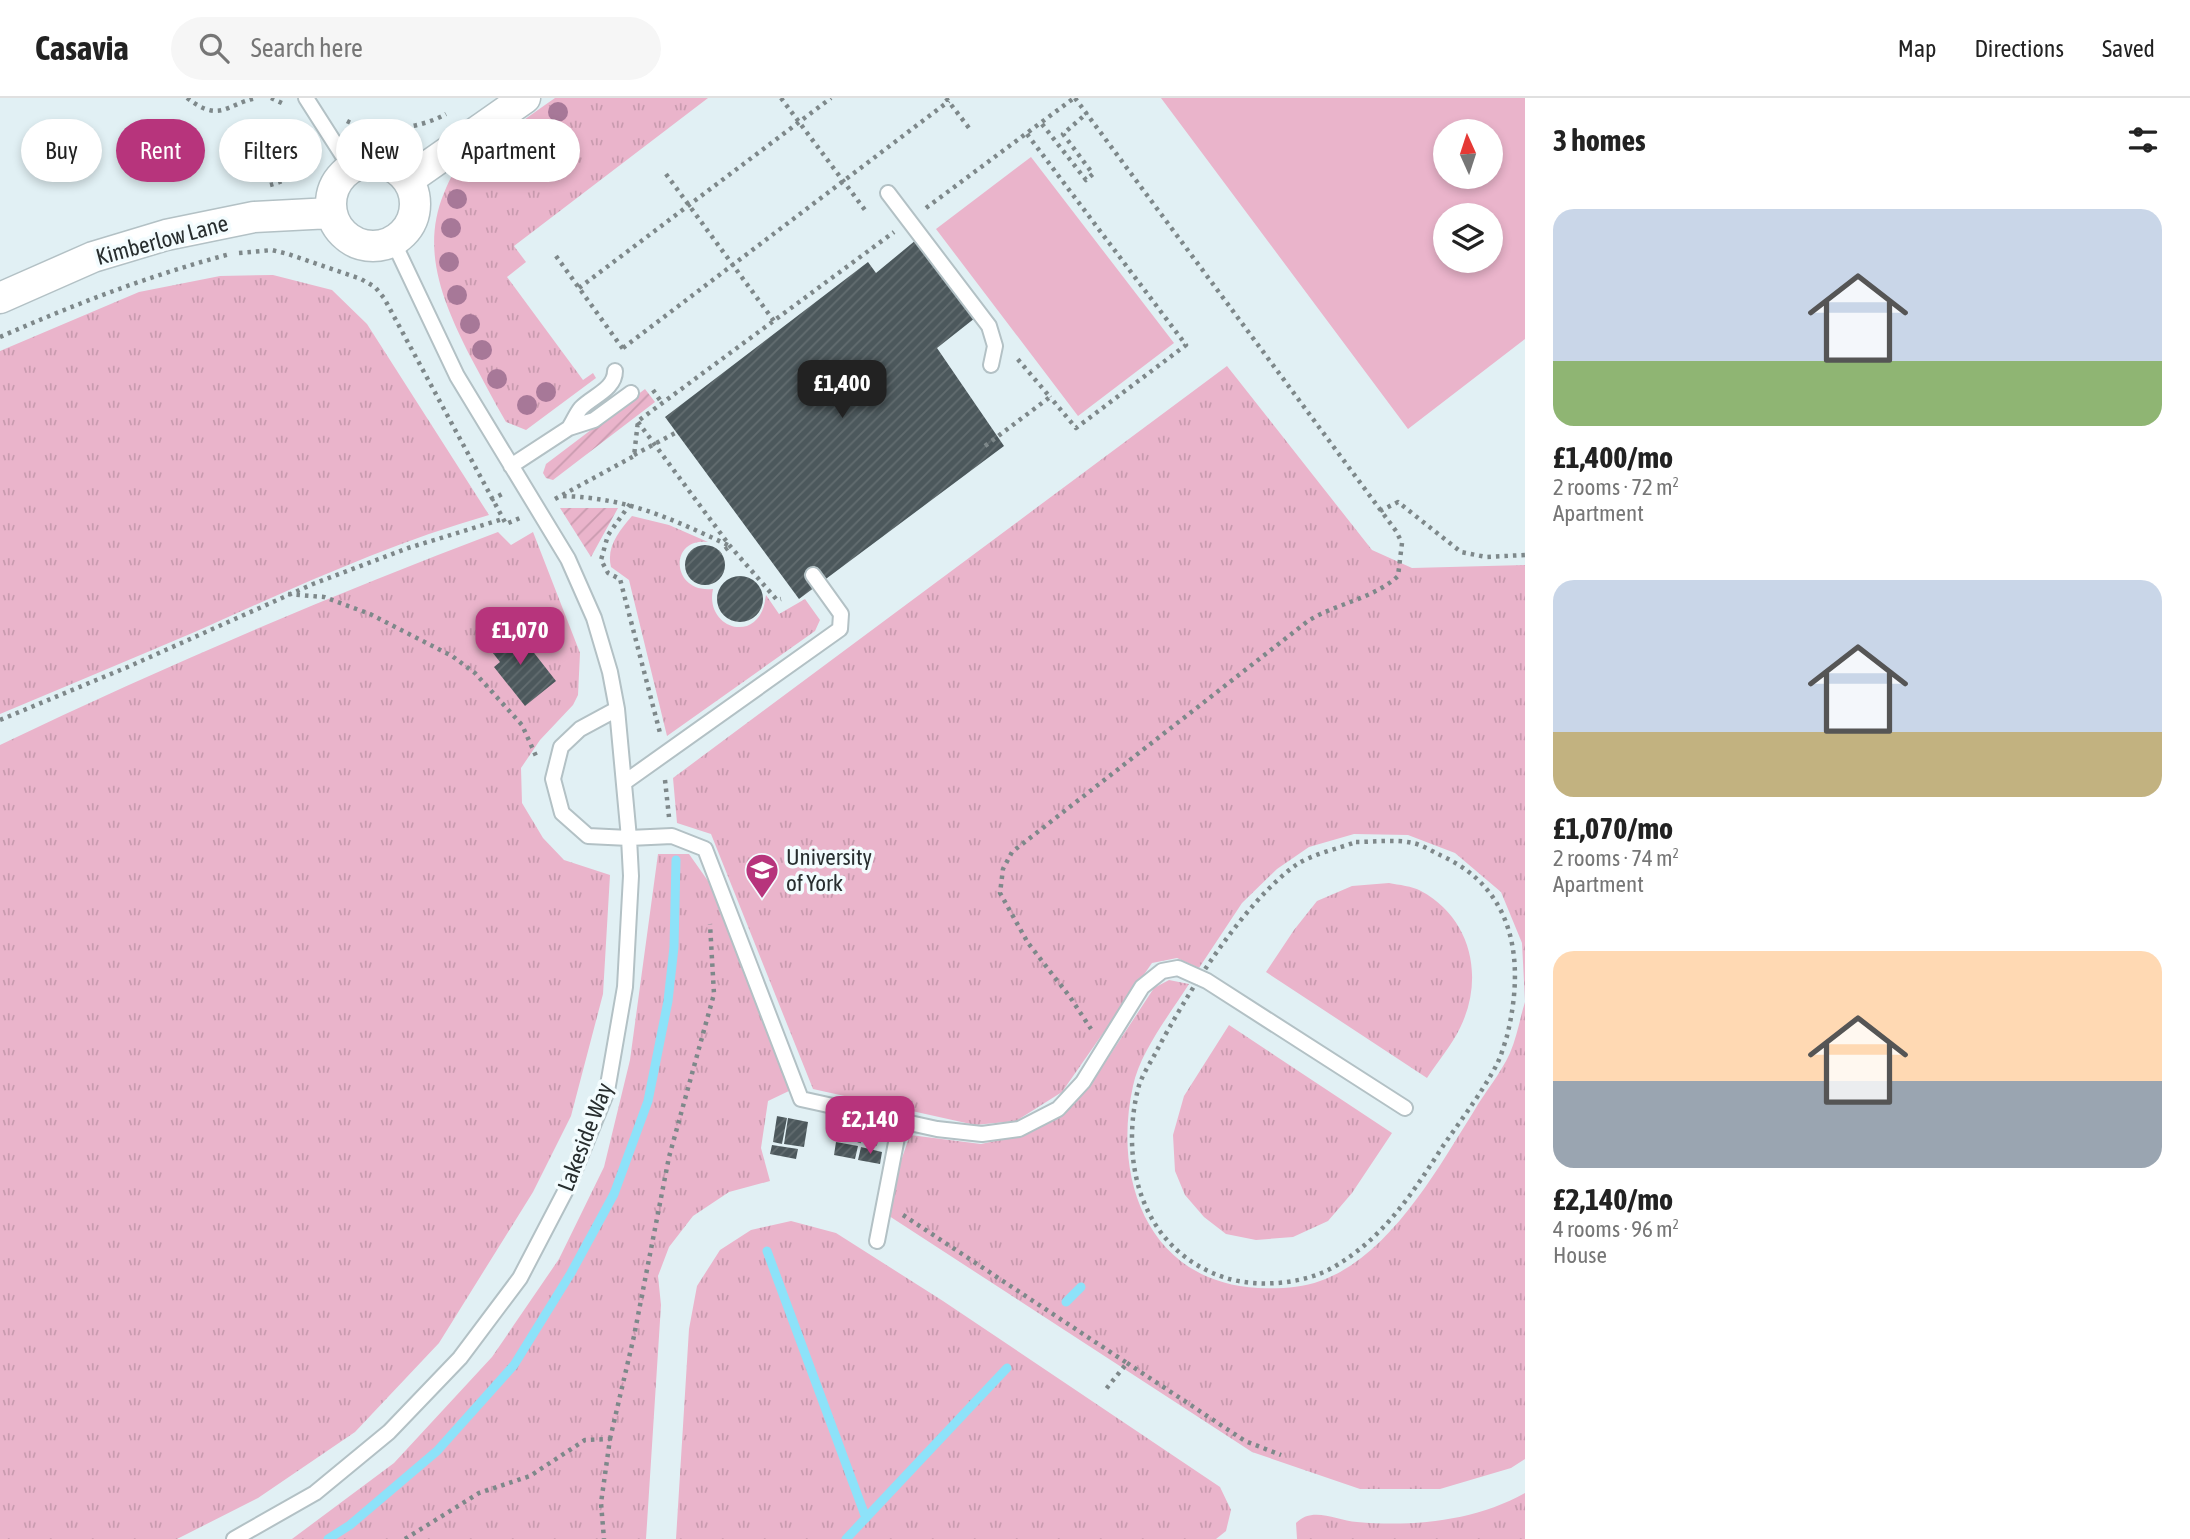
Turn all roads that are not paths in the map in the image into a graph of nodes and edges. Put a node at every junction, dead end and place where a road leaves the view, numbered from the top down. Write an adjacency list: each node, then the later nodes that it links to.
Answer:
1 (306, 98): 3 (lane)
2 (524, 98): 4 (street)
3 (336, 144)
4 (423, 169)
5 (338, 182): 8 (street)
6 (409, 182): 9 (street)
7 (888, 193): 11 (lane)
8 (331, 213): 9 (street); 10 (street, Kimberlow Lane)
9 (393, 242): 15 (lane, Lakeside Way)
10 (0, 298)
11 (991, 365)
12 (615, 371): 14 (lane)
13 (631, 393): 14 (lane)
14 (569, 428): 15 (lane)
15 (511, 466): 17 (lane, Lakeside Way)
16 (813, 575): 18 (lane)
17 (617, 709): 18 (lane, Lakeside Way); 19 (lane)
18 (625, 782): 19 (lane, Lakeside Way)
19 (629, 838): 21 (lane); 23 (lane, Lakeside Way)
20 (1405, 1108): 21 (lane)
21 (900, 1122): 22 (lane)
22 (877, 1241)
23 (234, 1539)

